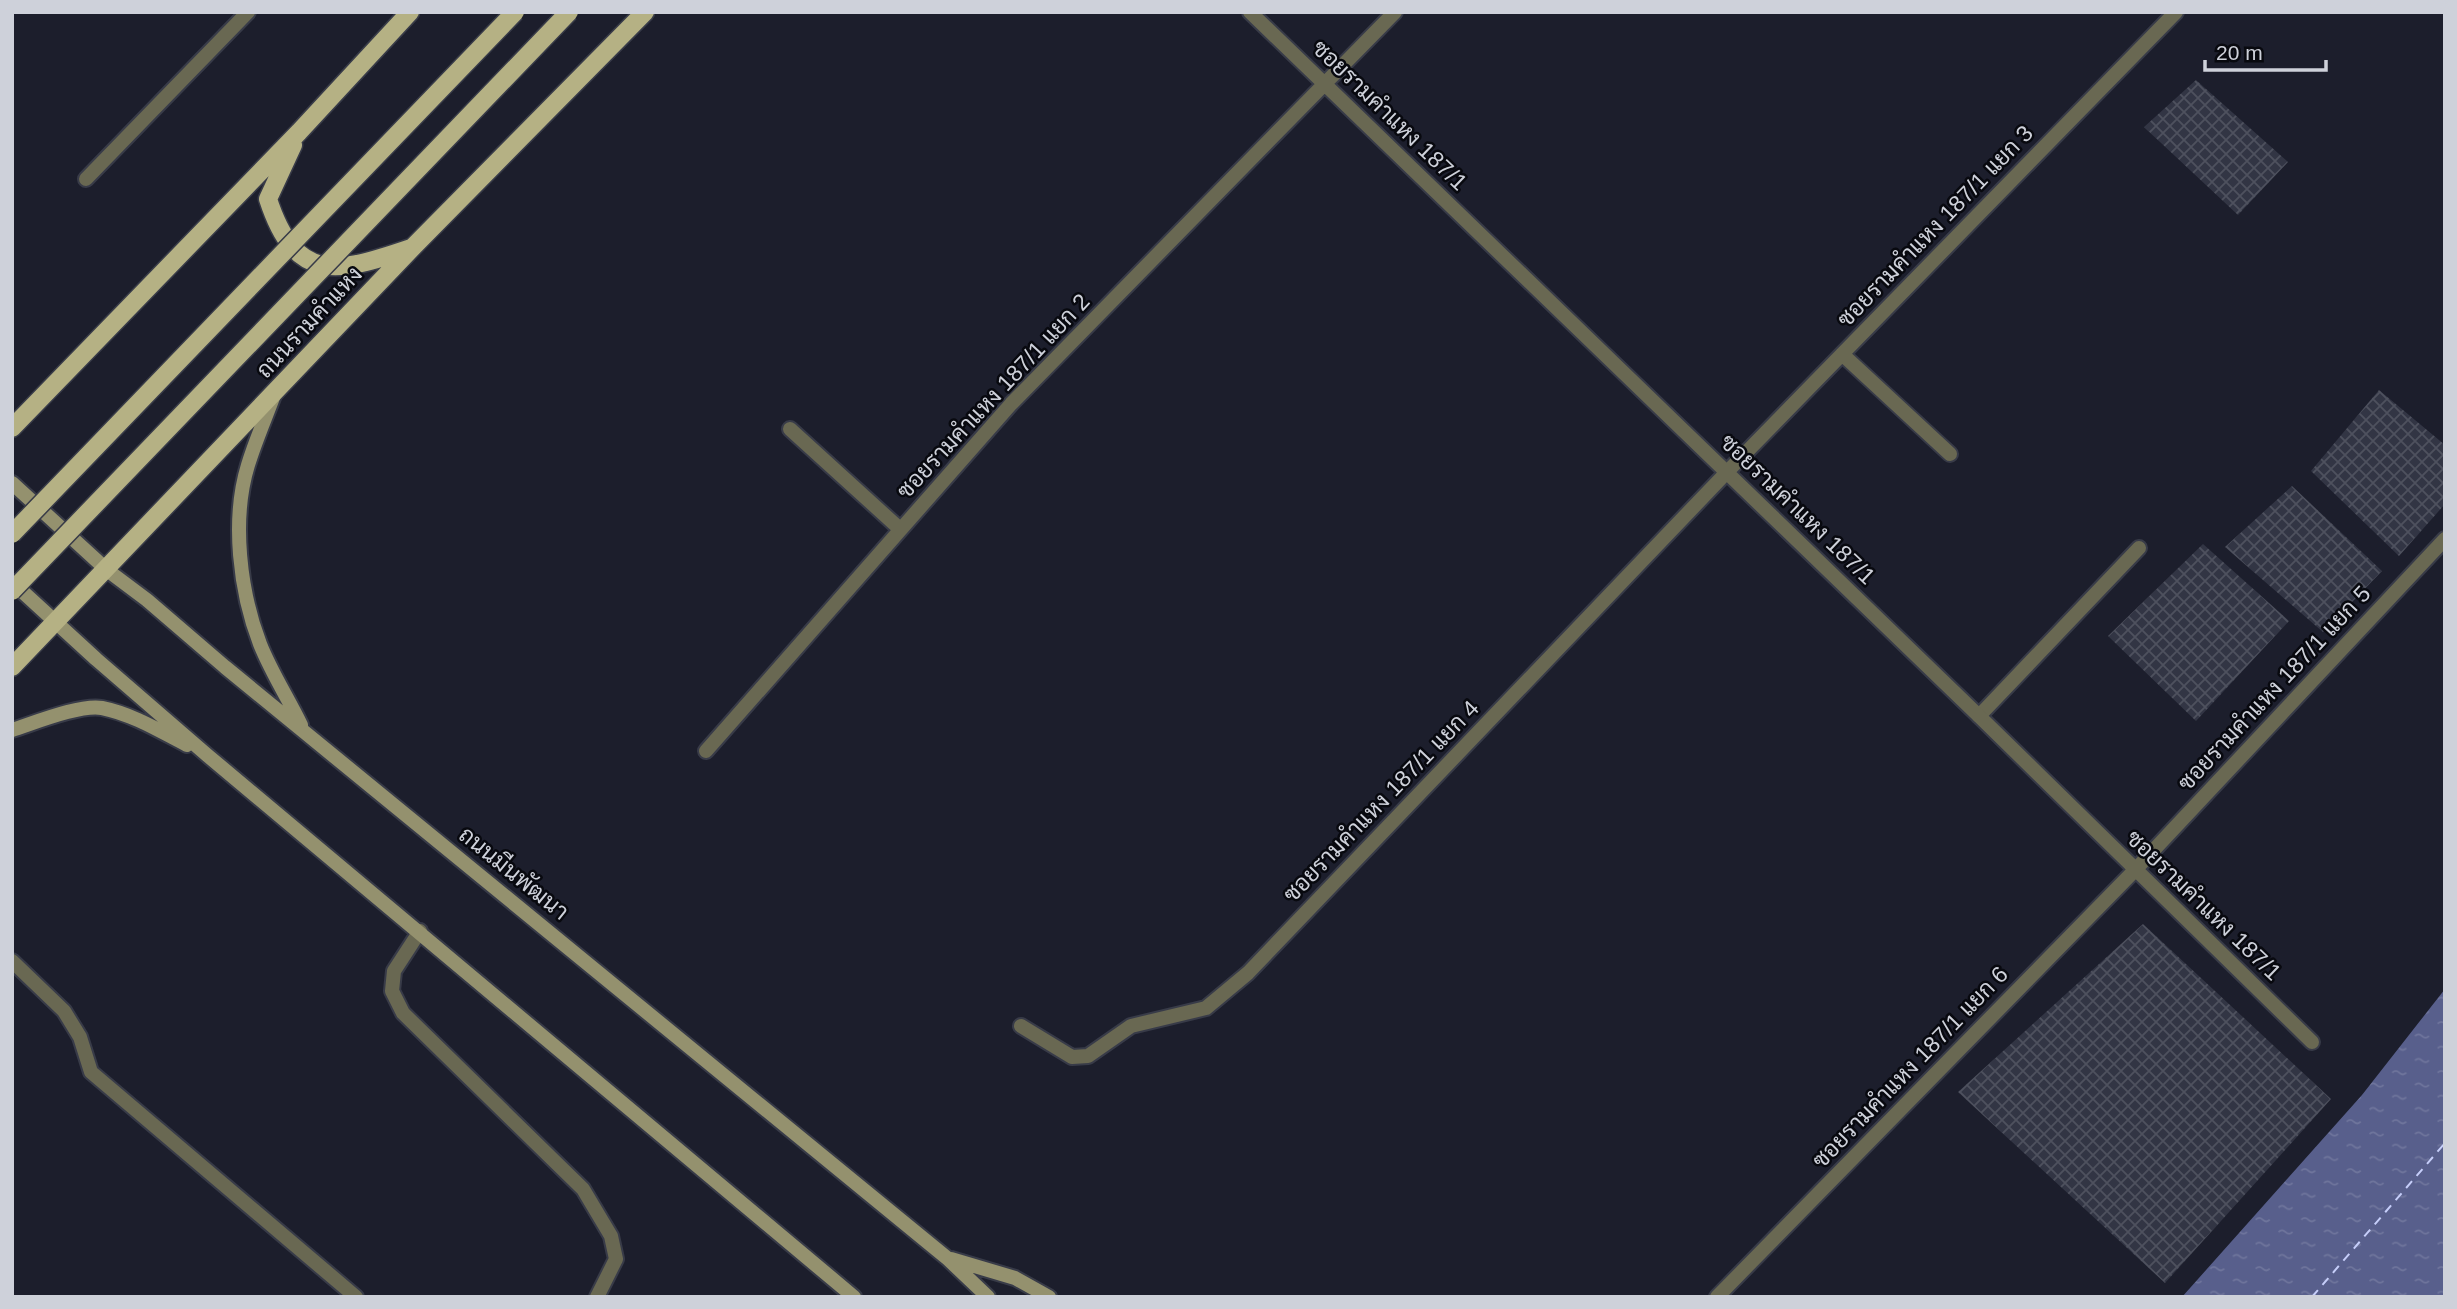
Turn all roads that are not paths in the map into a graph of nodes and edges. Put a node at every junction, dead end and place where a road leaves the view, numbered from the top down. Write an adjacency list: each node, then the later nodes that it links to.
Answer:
1 (247, 12): 11 (street)
2 (410, 12): 10 (main road)
3 (515, 12): 21 (main road, bridge)
4 (569, 12): 26 (main road, ถนนรามคำแหง, bridge)
5 (645, 12): 12 (main road, ถนนรามคำแหง)
6 (1250, 12): 9 (street, ซอยรามคำแหง 187/1)
7 (1395, 12): 9 (street, ซอยรามคำแหง 187/1 แยก 2)
8 (2168, 15): 13 (street, ซอยรามคำแหง 187/1 แยก 3)
9 (1326, 85): 18 (street, ซอยรามคำแหง 187/1); 20 (street, ซอยรามคำแหง 187/1 แยก 2)
10 (299, 132): 12 (main road); 15 (main road)
11 (86, 179)
12 (414, 246): 14 (main road, ถนนรามคำแหง)
13 (1842, 354): 17 (street); 18 (street, ซอยรามคำแหง 187/1 แยก 3)
14 (274, 394): 24 (main road, ถนนรามคำแหง); 31 (street)
15 (12, 428)
16 (790, 429): 20 (street)
17 (1950, 454)
18 (1727, 472): 29 (street, ซอยรามคำแหง 187/1); 37 (street, ซอยรามคำแหง 187/1 แยก 4)
19 (12, 483): 24 (street, ถนนมีนพัฒนา)
20 (900, 529): 32 (street, ซอยรามคำแหง 187/1 แยก 2)
21 (12, 534)
22 (2445, 539): 34 (street, ซอยรามคำแหง 187/1 แยก 5)
23 (2139, 548): 29 (street)
24 (107, 570): 27 (main road, ถนนรามคำแหง); 31 (street, ถนนมีนพัฒนา)
25 (12, 582): 27 (street)
26 (12, 591)
27 (55, 622): 28 (main road, ถนนรามคำแหง); 33 (street)
28 (12, 667)
29 (1979, 716): 34 (street, ซอยรามคำแหง 187/1)
30 (12, 730): 33 (street)
31 (304, 730): 39 (street, ถนนมีนพัฒนา)
32 (706, 751)
33 (207, 755): 35 (street)
34 (2136, 869): 38 (street, ซอยรามคำแหง 187/1); 45 (street, ซอยรามคำแหง 187/1 แยก 6)
35 (420, 931): 41 (street); 42 (street)
36 (12, 961): 40 (street)
37 (1021, 1026)
38 (2312, 1042)
39 (947, 1258): 43 (street, ถนนมีนพัฒนา); 44 (street)
40 (356, 1297)
41 (597, 1297)
42 (854, 1297)
43 (988, 1297)
44 (1049, 1297)
45 (1717, 1297)

